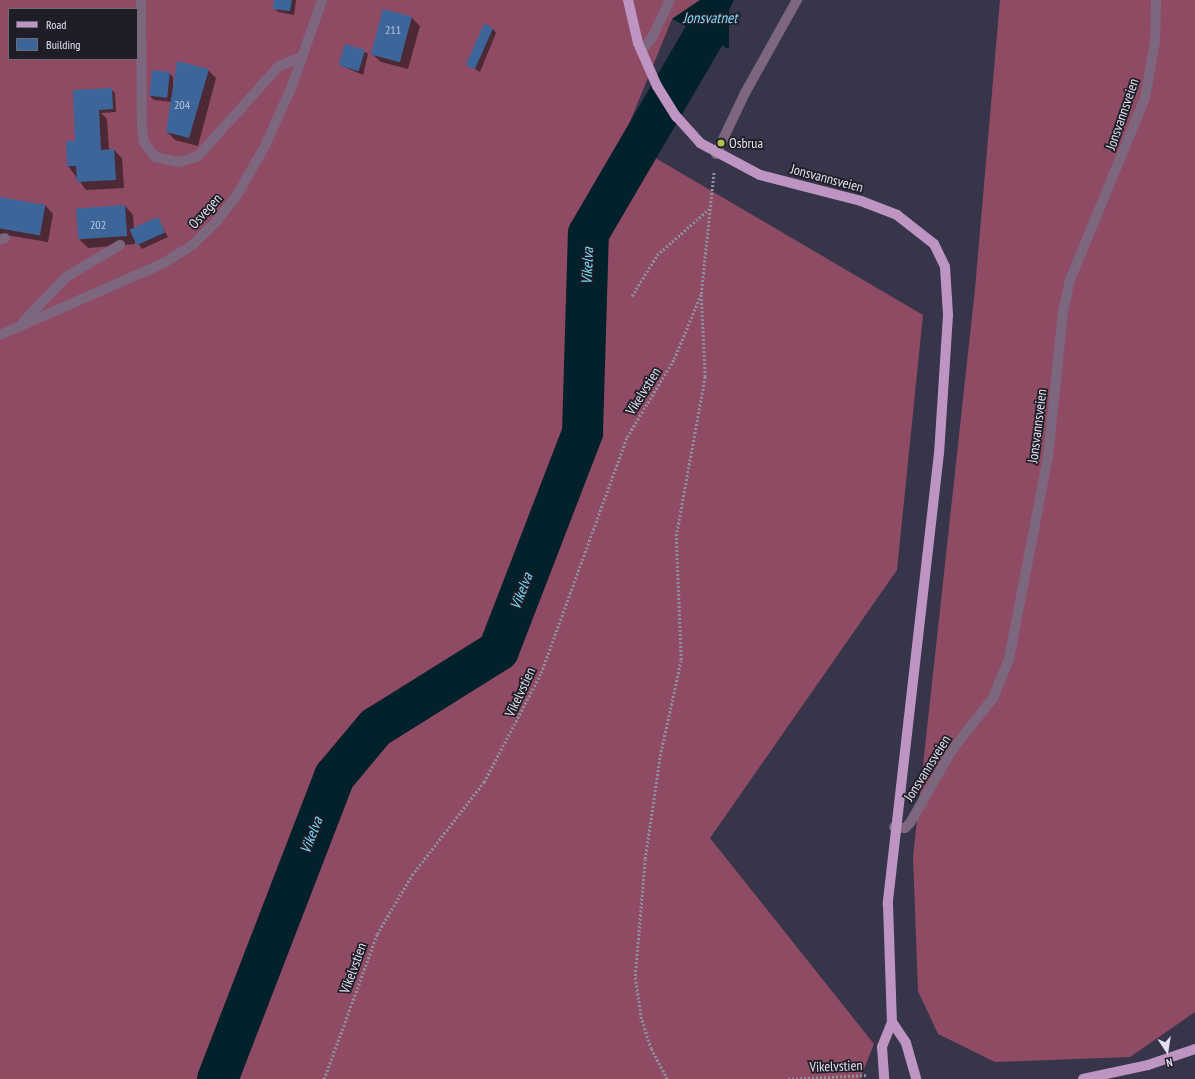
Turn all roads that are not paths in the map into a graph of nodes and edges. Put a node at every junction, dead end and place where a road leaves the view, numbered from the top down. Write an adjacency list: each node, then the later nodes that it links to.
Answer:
1 (141, 0): 8 (street)
2 (322, 0): 8 (street, Osvegen)
3 (628, 0): 7 (main road, Jonsvannsveien)
4 (670, 0): 7 (street)
5 (797, 0): 9 (street)
6 (1156, 0): 13 (street, Jonsvannsveien)
7 (641, 51): 9 (main road, Jonsvannsveien)
8 (302, 57): 11 (street, Osvegen)
9 (716, 154): 13 (main road, Jonsvannsveien)
10 (120, 245): 11 (street)
11 (22, 324): 12 (street, Osvegen)
12 (0, 335)
13 (894, 827): 14 (main road, Jonsvannsveien)
14 (892, 1022): 16 (main road, Jonsvannsveien); 17 (main road, Jonsvannsveien)
15 (1195, 1049): 18 (main road)
16 (884, 1077)
17 (916, 1079)
18 (1083, 1079)

